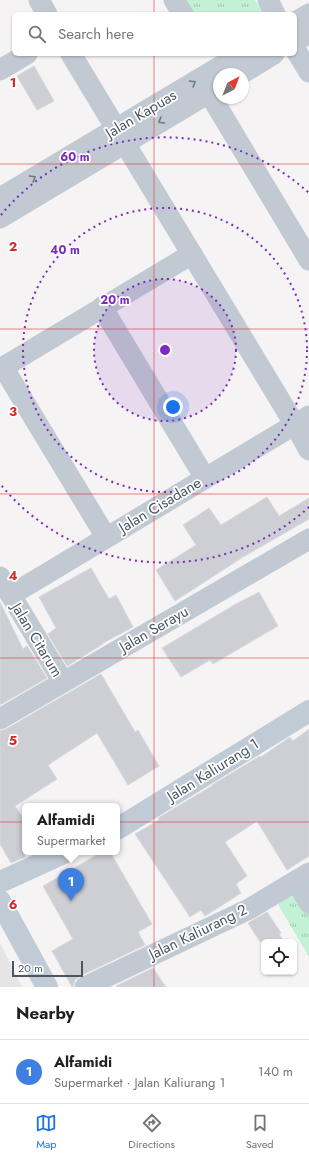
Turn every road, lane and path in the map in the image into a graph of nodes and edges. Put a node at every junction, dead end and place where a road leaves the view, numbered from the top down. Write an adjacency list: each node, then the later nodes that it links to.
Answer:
1 (39, 0): 4 (street)
2 (174, 0): 5 (street)
3 (268, 0): 6 (street)
4 (46, 12)
5 (182, 12)
6 (274, 12)
7 (309, 14): 8 (street)
8 (297, 21)
9 (309, 33): 10 (street)
10 (297, 41)
11 (297, 52): 19 (street)
12 (24, 56): 18 (street)
13 (73, 56): 22 (street)
14 (238, 56): 16 (street, Jalan Kapuas)
15 (271, 56): 17 (street)
16 (223, 68)
17 (249, 69)
18 (0, 70)
19 (309, 72)
20 (213, 76): 22 (street, Jalan Kapuas)
21 (228, 104): 26 (street)
22 (121, 136): 23 (street, Jalan Kapuas, one-way to 22); 24 (street, Jalan Kapuas); 25 (street)
23 (0, 198)
24 (0, 218)
25 (192, 254): 27 (street); 29 (street)
26 (309, 260)
27 (102, 308): 28 (street); 31 (street)
28 (2, 368): 32 (street)
29 (302, 420): 30 (street); 31 (street, Jalan Cisadane)
30 (309, 450)
31 (205, 478): 32 (street, Jalan Cisadane)
32 (106, 537): 35 (street, Jalan Cisadane)
33 (309, 539): 36 (street, Jalan Serayu)
34 (0, 577): 35 (street, Jalan Citarum)
35 (11, 595): 36 (street, Jalan Citarum)
36 (63, 682): 38 (street, Jalan Serayu)
37 (309, 711): 39 (street, Jalan Kaliurang 1)
38 (0, 719)
39 (120, 827)
40 (59, 855): 42 (street)
41 (302, 877): 44 (street); 46 (street, Jalan Kaliurang 2)
42 (0, 882)
43 (0, 900): 45 (street)
44 (309, 903)
45 (47, 987)
46 (84, 987)

